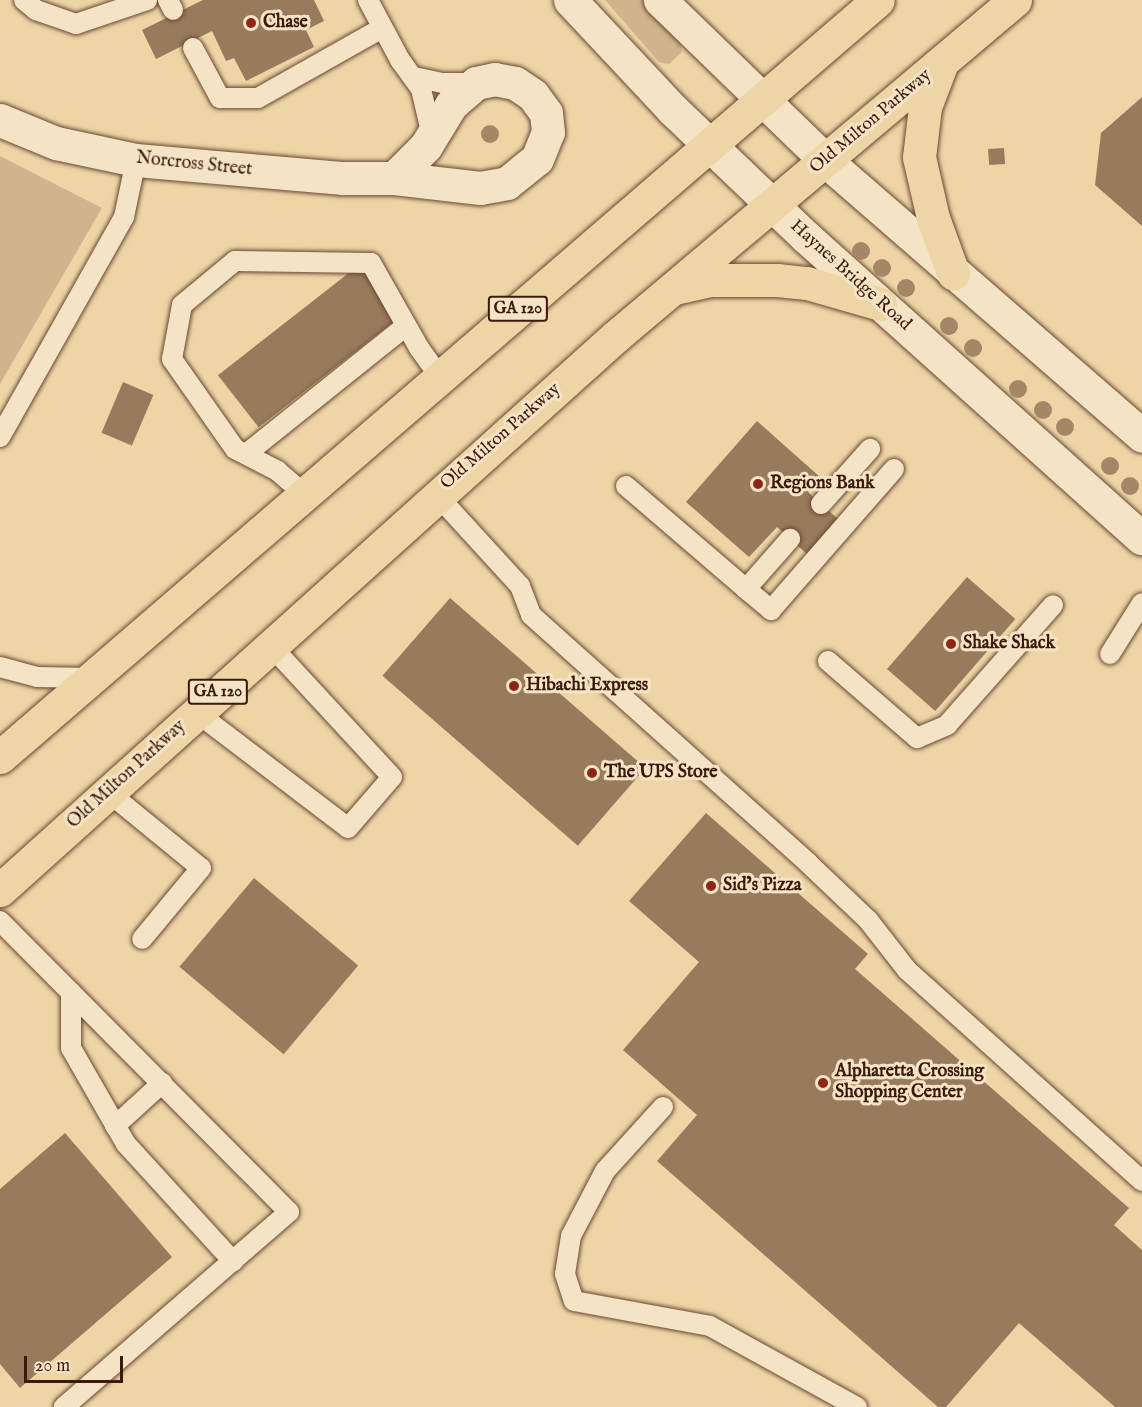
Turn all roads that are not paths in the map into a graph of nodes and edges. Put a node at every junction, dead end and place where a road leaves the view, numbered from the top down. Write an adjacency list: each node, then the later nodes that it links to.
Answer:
1 (24, 0): 2 (lane)
2 (147, 0)
3 (368, 0): 8 (lane)
4 (570, 0): 16 (street, Haynes Bridge Road)
5 (660, 0): 13 (street)
6 (878, 0): 13 (highway, GA 120)
7 (1015, 0): 10 (highway, Old Milton Parkway / GA 120)
8 (382, 28): 9 (lane); 11 (lane)
9 (193, 48)
10 (942, 62): 18 (highway, Old Milton Parkway / GA 120); 21 (highway)
11 (414, 77): 12 (lane); 15 (lane)
12 (476, 83): 15 (street); 19 (street, Norcross Street)
13 (762, 100): 16 (highway, GA 120); 18 (street)
14 (0, 120): 17 (street, Norcross Street)
15 (432, 136): 19 (street)
16 (709, 144): 20 (street, Haynes Bridge Road); 25 (highway, GA 120)
17 (136, 160): 19 (street, Norcross Street); 27 (lane)
18 (825, 160): 20 (highway, Old Milton Parkway / GA 120); 21 (street)
19 (394, 178)
20 (772, 204): 22 (highway, Old Milton Parkway / GA 120); 23 (street, Haynes Bridge Road)
21 (953, 273): 26 (street)
22 (670, 289): 23 (highway); 33 (highway, Old Milton Parkway / GA 120)
23 (880, 304): 35 (street, Haynes Bridge Road)
24 (406, 326): 25 (lane); 29 (lane); 29 (lane)
25 (440, 377): 32 (highway, GA 120)
26 (1142, 436)
27 (0, 437)
28 (870, 449): 34 (lane)
29 (246, 454): 32 (lane)
30 (894, 469): 37 (lane)
31 (626, 486): 37 (lane)
32 (304, 494): 44 (highway, GA 120)
33 (436, 494): 41 (highway, Old Milton Parkway / GA 120); 55 (lane)
34 (821, 504)
35 (1142, 538)
36 (790, 539): 37 (lane)
37 (746, 589)
38 (1142, 603): 40 (lane)
39 (1053, 605): 42 (lane)
40 (1142, 632)
41 (270, 645): 45 (highway, Old Milton Parkway / GA 120); 45 (lane)
42 (828, 662)
43 (0, 667): 44 (lane)
44 (90, 678): 46 (highway, GA 120)
45 (196, 712): 47 (highway, Old Milton Parkway / GA 120)
46 (0, 757)
47 (108, 792): 48 (highway, Old Milton Parkway / GA 120); 50 (lane)
48 (0, 890)
49 (0, 921): 51 (lane)
50 (141, 939)
51 (72, 992): 52 (lane); 54 (lane)
52 (162, 1083): 54 (lane); 56 (lane)
53 (663, 1107): 58 (lane)
54 (115, 1126): 56 (lane)
55 (1142, 1181)
56 (233, 1261): 57 (lane)
57 (64, 1407)
58 (857, 1407)

